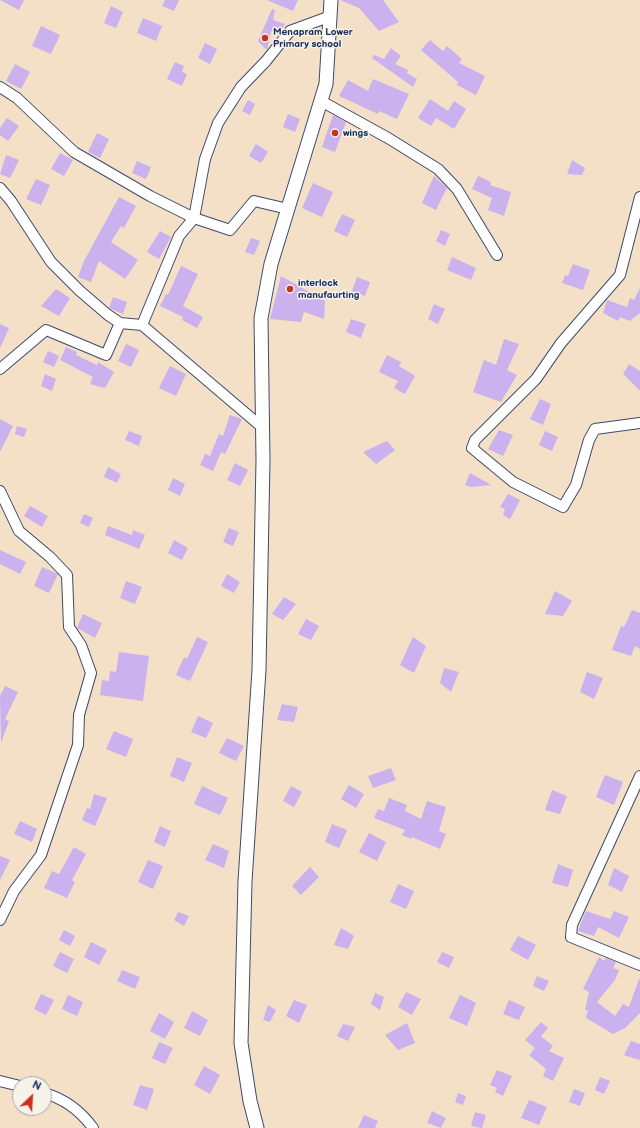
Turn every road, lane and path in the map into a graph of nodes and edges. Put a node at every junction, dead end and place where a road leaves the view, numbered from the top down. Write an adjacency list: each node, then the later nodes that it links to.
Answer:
1 (331, 0): 2 (street)
2 (331, 16): 4 (street); 8 (street)
3 (0, 87): 8 (street)
4 (321, 101): 7 (street); 9 (street)
5 (0, 188): 10 (street)
6 (640, 197): 13 (street)
7 (288, 210): 8 (street); 14 (street)
8 (194, 218): 11 (street)
9 (497, 255)
10 (120, 323): 11 (street); 12 (street)
11 (142, 325): 14 (street)
12 (0, 369)
13 (640, 422)
14 (263, 428): 23 (street)
15 (0, 490): 17 (street)
16 (640, 776): 18 (street)
17 (0, 920)
18 (640, 965)
19 (0, 1081): 20 (street)
20 (12, 1084)
21 (52, 1096): 22 (street)
22 (93, 1128)
23 (257, 1128)

